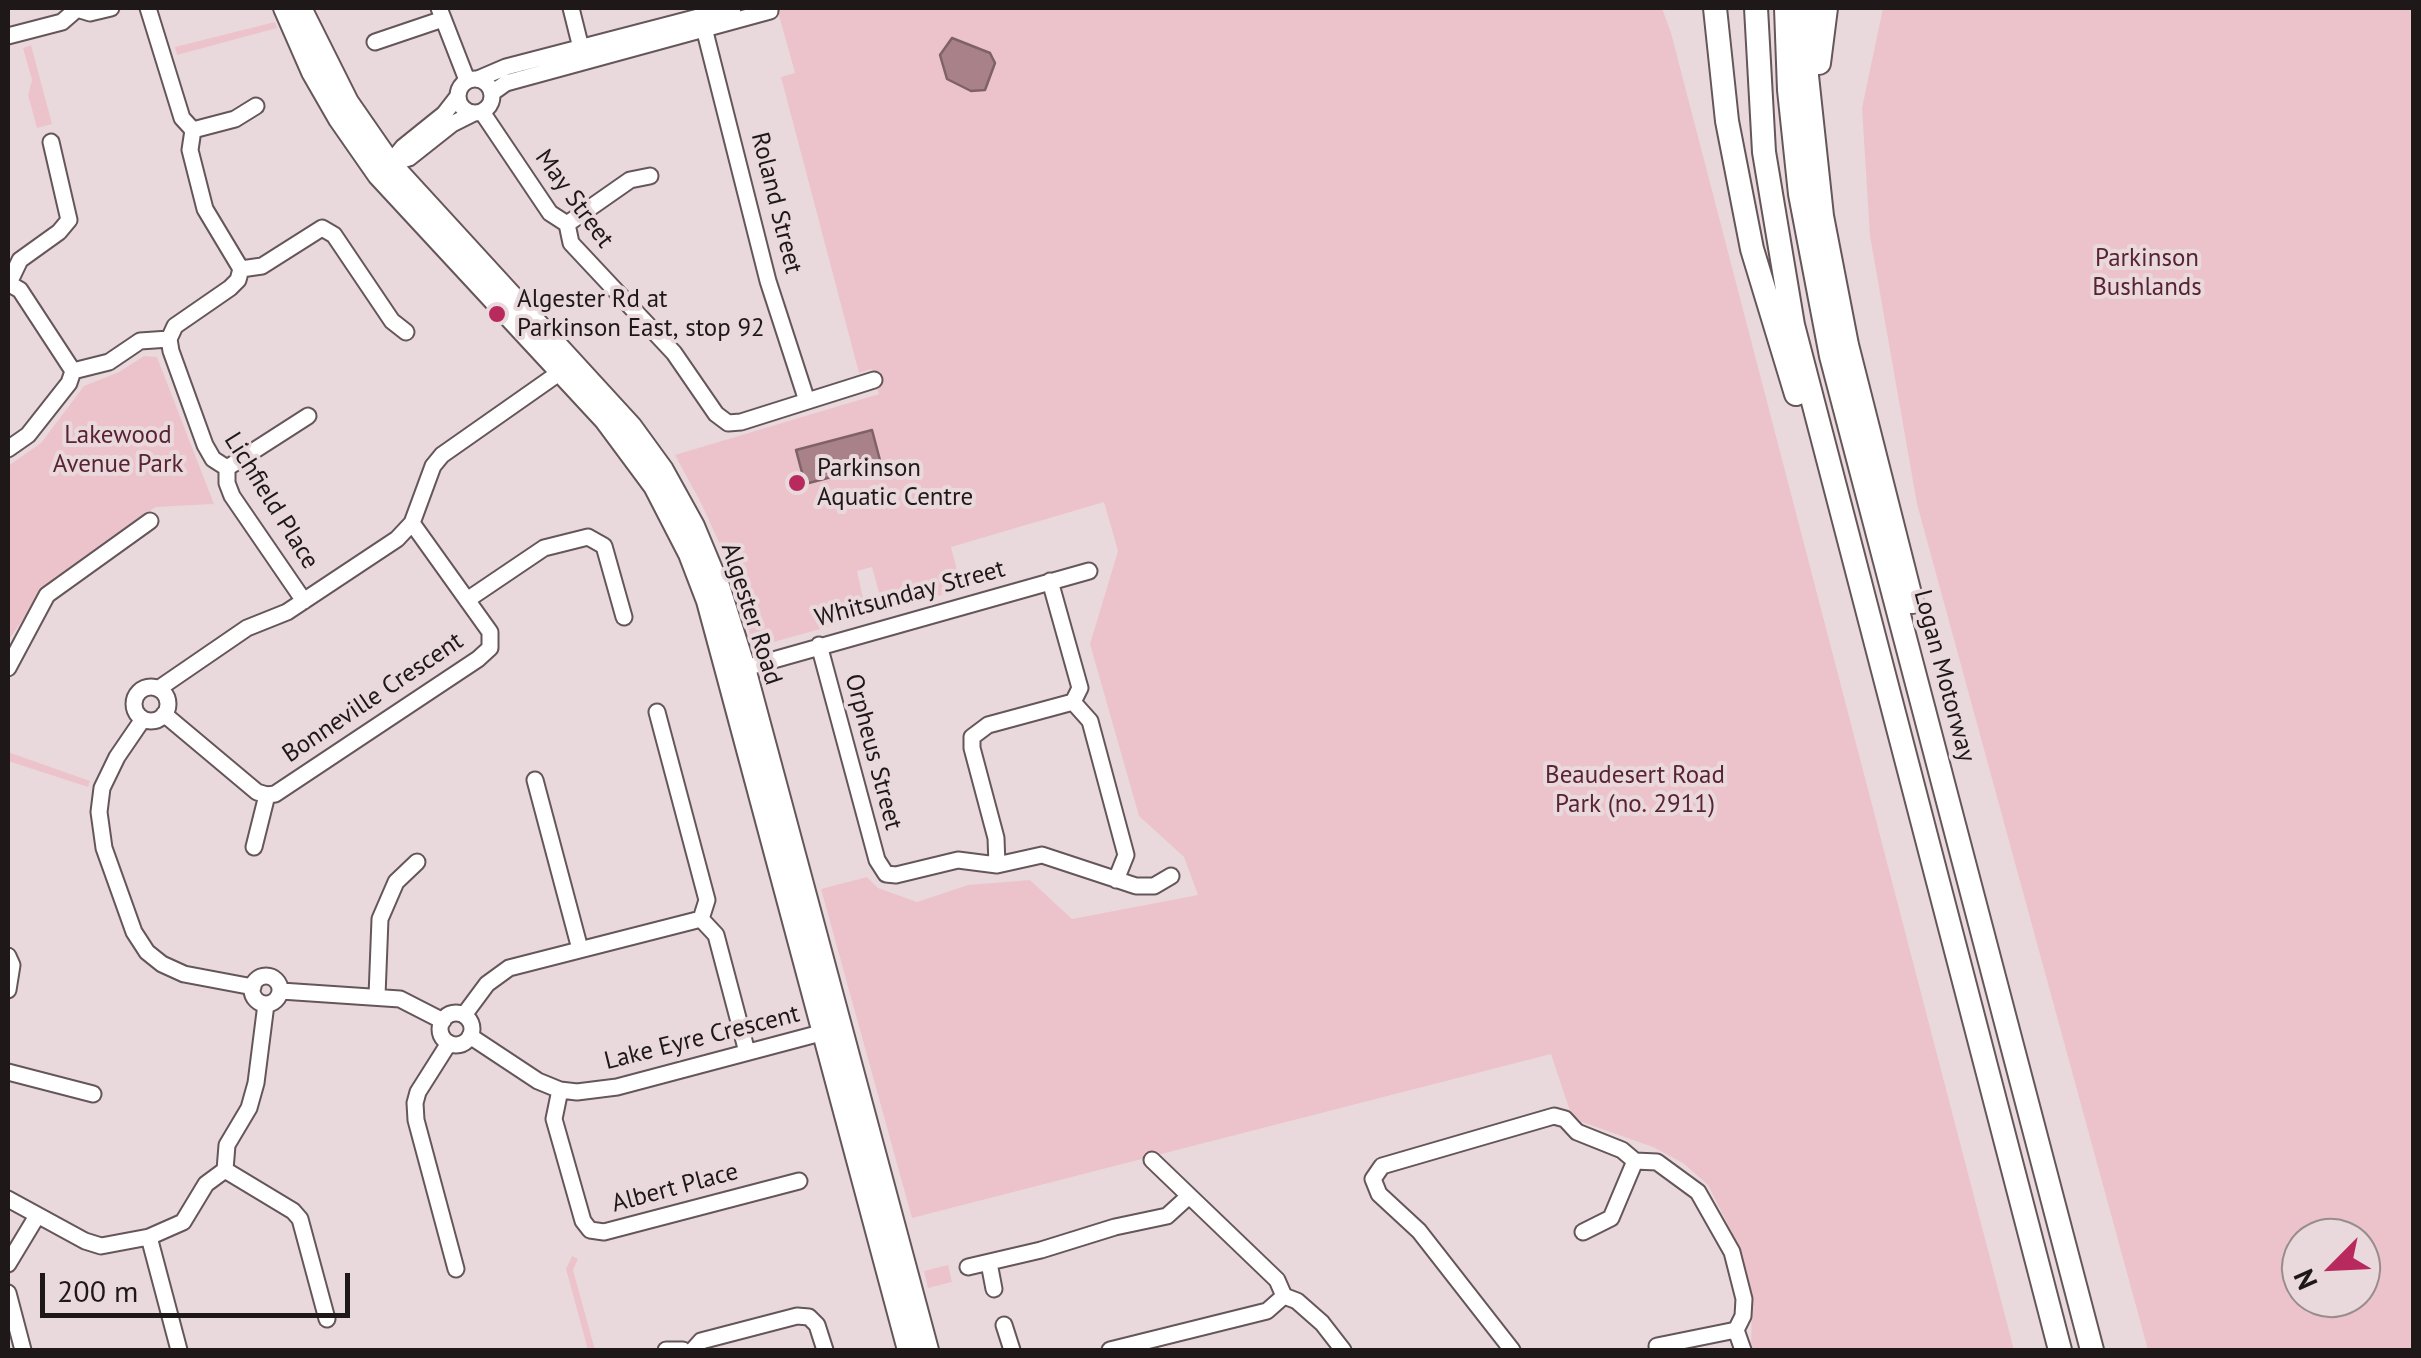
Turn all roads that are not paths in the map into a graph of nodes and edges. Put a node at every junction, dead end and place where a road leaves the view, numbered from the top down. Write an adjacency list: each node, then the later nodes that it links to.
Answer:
1 (76, 8): 2 (street); 17 (street)
2 (112, 8)
3 (148, 8): 25 (street)
4 (284, 8): 29 (main road, Algester Road)
5 (301, 8): 29 (main road, Algester Road)
6 (570, 8): 19 (street)
7 (733, 8): 16 (street)
8 (770, 8): 16 (street)
9 (1714, 8): 26 (highway)
10 (1728, 8): 26 (highway)
11 (1756, 8): 41 (highway)
12 (1786, 8): 60 (highway, Logan Motorway)
13 (1808, 8): 28 (highway)
14 (1826, 8): 28 (highway)
15 (441, 13): 18 (street); 20 (street)
16 (703, 22): 19 (street); 39 (street, Roland Street)
17 (8, 36)
18 (375, 42)
19 (583, 54): 20 (street); 21 (street)
20 (473, 80): 21 (street); 22 (street)
21 (492, 93): 24 (street)
22 (458, 96): 24 (street); 29 (street)
23 (256, 106): 25 (street)
24 (478, 112): 29 (street); 31 (street, May Street)
25 (193, 130): 32 (street)
26 (1732, 138): 41 (highway)
27 (50, 142): 33 (street)
28 (1814, 156): 60 (highway)
29 (385, 170): 36 (main road, Algester Road)
30 (650, 176): 31 (street)
31 (566, 224): 39 (street, May Street)
32 (242, 268): 34 (street); 35 (street)
33 (8, 283): 37 (street)
34 (406, 332)
35 (168, 339): 37 (street); 43 (street, Lichfield Place)
36 (567, 366): 45 (street); 53 (main road, Algester Road)
37 (73, 371): 42 (street)
38 (874, 380): 39 (street, May Street)
39 (807, 402)
40 (308, 416): 43 (street)
41 (1824, 445): 117 (highway)
42 (8, 450)
43 (227, 468): 49 (street, Lichfield Place)
44 (150, 521): 52 (street)
45 (412, 524): 48 (street, Bonneville Crescent); 49 (street)
46 (1089, 571): 47 (street, Whitsunday Street)
47 (1050, 582): 51 (street, Whitsunday Street); 55 (street)
48 (468, 600): 50 (street); 61 (street, Bonneville Crescent)
49 (304, 601): 54 (street)
50 (624, 617)
51 (818, 645): 53 (street, Whitsunday Street); 64 (street, Orpheus Street)
52 (8, 668)
53 (736, 671): 77 (main road, Algester Road)
54 (158, 689): 57 (street); 58 (street)
55 (1072, 702): 64 (street); 66 (street)
56 (657, 712): 67 (street)
57 (164, 714): 58 (street); 61 (street, Bonneville Crescent)
58 (144, 718): 70 (street)
59 (535, 780): 68 (street)
60 (1944, 782): 118 (highway, Logan Motorway)
61 (267, 795): 62 (street)
62 (254, 846)
63 (417, 862): 73 (street)
64 (996, 865): 66 (street, Orpheus Street)
65 (1171, 876): 66 (street, Orpheus Street)
66 (1116, 880)
67 (701, 919): 68 (street); 80 (street)
68 (580, 949): 75 (street)
69 (8, 956): 71 (street)
70 (253, 987): 72 (street); 74 (street)
71 (8, 990)
72 (280, 991): 73 (street); 74 (street)
73 (377, 996): 76 (street)
74 (266, 1004): 86 (street)
75 (464, 1015): 76 (street); 78 (street)
76 (443, 1021): 79 (street)
77 (832, 1030): 80 (street, Lake Eyre Crescent); 110 (main road, Algester Road); 111 (main road, Algester Road)
78 (470, 1036): 79 (street); 82 (street, Lake Eyre Crescent)
79 (449, 1043): 96 (street)
80 (747, 1052): 82 (street, Lake Eyre Crescent)
81 (8, 1072): 83 (street)
82 (560, 1090): 87 (street, Albert Place)
83 (92, 1094)
84 (1152, 1160): 88 (street)
85 (1635, 1161): 91 (street); 102 (street); 115 (street)
86 (225, 1170): 92 (street); 100 (street)
87 (799, 1181)
88 (1189, 1196): 93 (street); 99 (street)
89 (8, 1199): 90 (street)
90 (37, 1216): 92 (street); 94 (street)
91 (1582, 1232)
92 (150, 1236): 105 (street)
93 (989, 1263): 95 (street); 97 (street)
94 (8, 1264)
95 (968, 1267)
96 (456, 1269)
97 (994, 1289)
98 (8, 1294): 104 (street)
99 (1284, 1296): 113 (street); 114 (street)
100 (327, 1319)
101 (1004, 1325): 112 (street)
102 (1736, 1330): 103 (street); 116 (street)
103 (1657, 1346)
104 (22, 1350)
105 (179, 1350)
106 (666, 1350): 107 (street)
107 (683, 1350)
108 (693, 1350): 109 (street)
109 (825, 1350)
110 (908, 1350)
111 (928, 1350)
112 (1012, 1350)
113 (1110, 1350)
114 (1343, 1350)
115 (1512, 1350)
116 (1743, 1350)
117 (2060, 1350)
118 (2092, 1350)

